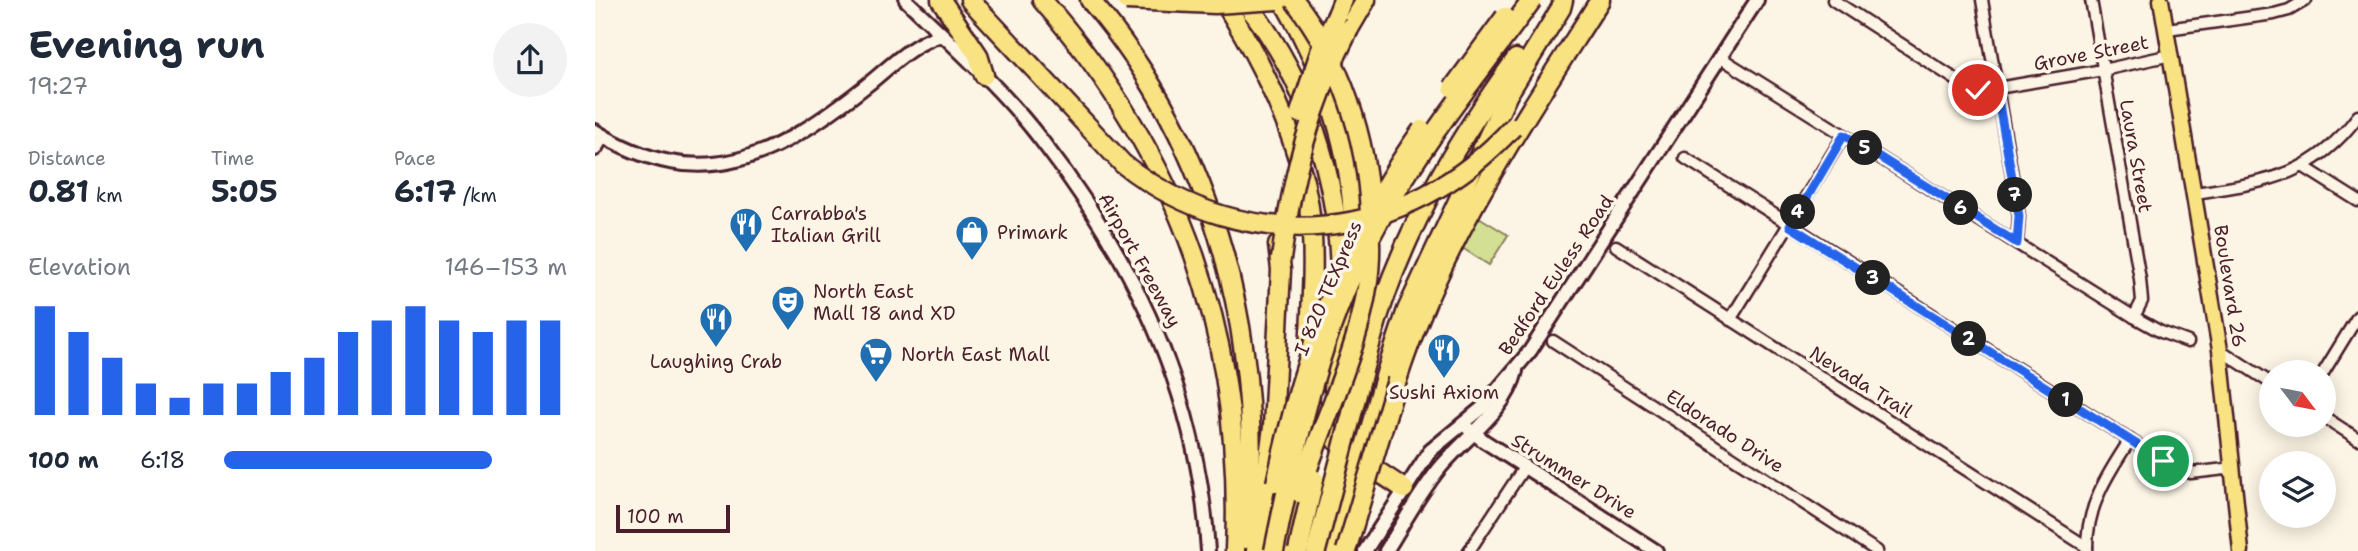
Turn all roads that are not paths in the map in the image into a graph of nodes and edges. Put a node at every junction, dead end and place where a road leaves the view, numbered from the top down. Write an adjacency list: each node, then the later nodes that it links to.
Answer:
1 (941, 0): 30 (highway)
2 (971, 0): 32 (highway, bridge)
3 (1042, 0): 64 (highway, Airport Freeway)
4 (1090, 0): 65 (highway)
5 (1126, 0): 8 (highway, bridge)
6 (1223, 0): 58 (highway)
7 (1243, 0): 48 (highway)
8 (1277, 0)
9 (1283, 0): 48 (highway)
10 (1294, 0): 68 (highway, bridge)
11 (1366, 0): 44 (highway, bridge)
12 (1517, 0): 66 (highway, I 820 TEXpress, bridge)
13 (1532, 0): 67 (highway, I 820 TEXpress, bridge)
14 (1561, 0): 58 (highway); 70 (highway, bridge)
15 (1757, 0): 28 (main road, Bedford Euless Road)
16 (1833, 0): 31 (street, Grove Street)
17 (1982, 0): 31 (street)
18 (2091, 0): 29 (street, Laura Street)
19 (2163, 0): 24 (main road, Boulevard 26)
20 (2306, 0): 24 (street)
21 (1599, 3): 32 (highway)
22 (911, 5): 25 (main road, Airport Freeway); 26 (main road)
23 (1340, 7): 44 (highway, bridge)
24 (2167, 29): 27 (main road, Boulevard 26)
25 (942, 35): 26 (main road); 30 (main road, Airport Freeway)
26 (918, 43): 34 (main road)
27 (2171, 55): 29 (street, Grove Street); 39 (main road, Boulevard 26)
28 (1721, 58): 35 (street); 55 (main road, Bedford Euless Road)
29 (2103, 70): 31 (street, Grove Street); 46 (street, Laura Street)
30 (984, 75): 63 (main road, Airport Freeway)
31 (1996, 88): 42 (street)
32 (1533, 105): 72 (highway, bridge)
33 (2358, 116): 38 (street)
34 (599, 133): 36 (main road)
35 (1844, 135): 41 (street); 42 (street)
36 (595, 149)
37 (1685, 159): 41 (street)
38 (2304, 167): 39 (street); 40 (street)
39 (2195, 193): 51 (main road, Boulevard 26)
40 (2358, 201)
41 (1790, 226): 47 (street); 57 (street)
42 (2017, 243): 46 (street)
43 (1616, 246): 47 (street, Nevada Trail)
44 (1281, 259): 66 (highway)
45 (2358, 316): 52 (street)
46 (2134, 317): 50 (street)
47 (1730, 320): 62 (street, Nevada Trail)
48 (1341, 321): 69 (highway, bridge)
49 (1553, 341): 77 (street, Eldorado Drive)
50 (2188, 342)
51 (2220, 350): 53 (street); 60 (main road, Boulevard 26)
52 (2331, 360)
53 (2259, 375)
54 (2336, 425): 56 (street)
55 (1467, 428): 59 (main road, Strummer Drive); 61 (main road); 61 (main road)
56 (2358, 439)
57 (2130, 440): 60 (street); 62 (street)
58 (1362, 458): 61 (highway); 71 (highway)
59 (1525, 466): 75 (street); 76 (main road, Strummer Drive)
60 (2234, 468): 78 (main road, Boulevard 26)
61 (1410, 496): 73 (main road); 74 (main road)
62 (2087, 549)
63 (1209, 551)
64 (1235, 551)
65 (1245, 551)
66 (1259, 551)
67 (1273, 551)
68 (1286, 551)
69 (1297, 551)
70 (1316, 551)
71 (1335, 551)
72 (1346, 551)
73 (1365, 551)
74 (1386, 551)
75 (1469, 551)
76 (1656, 551)
77 (1877, 551)
78 (2241, 551)

